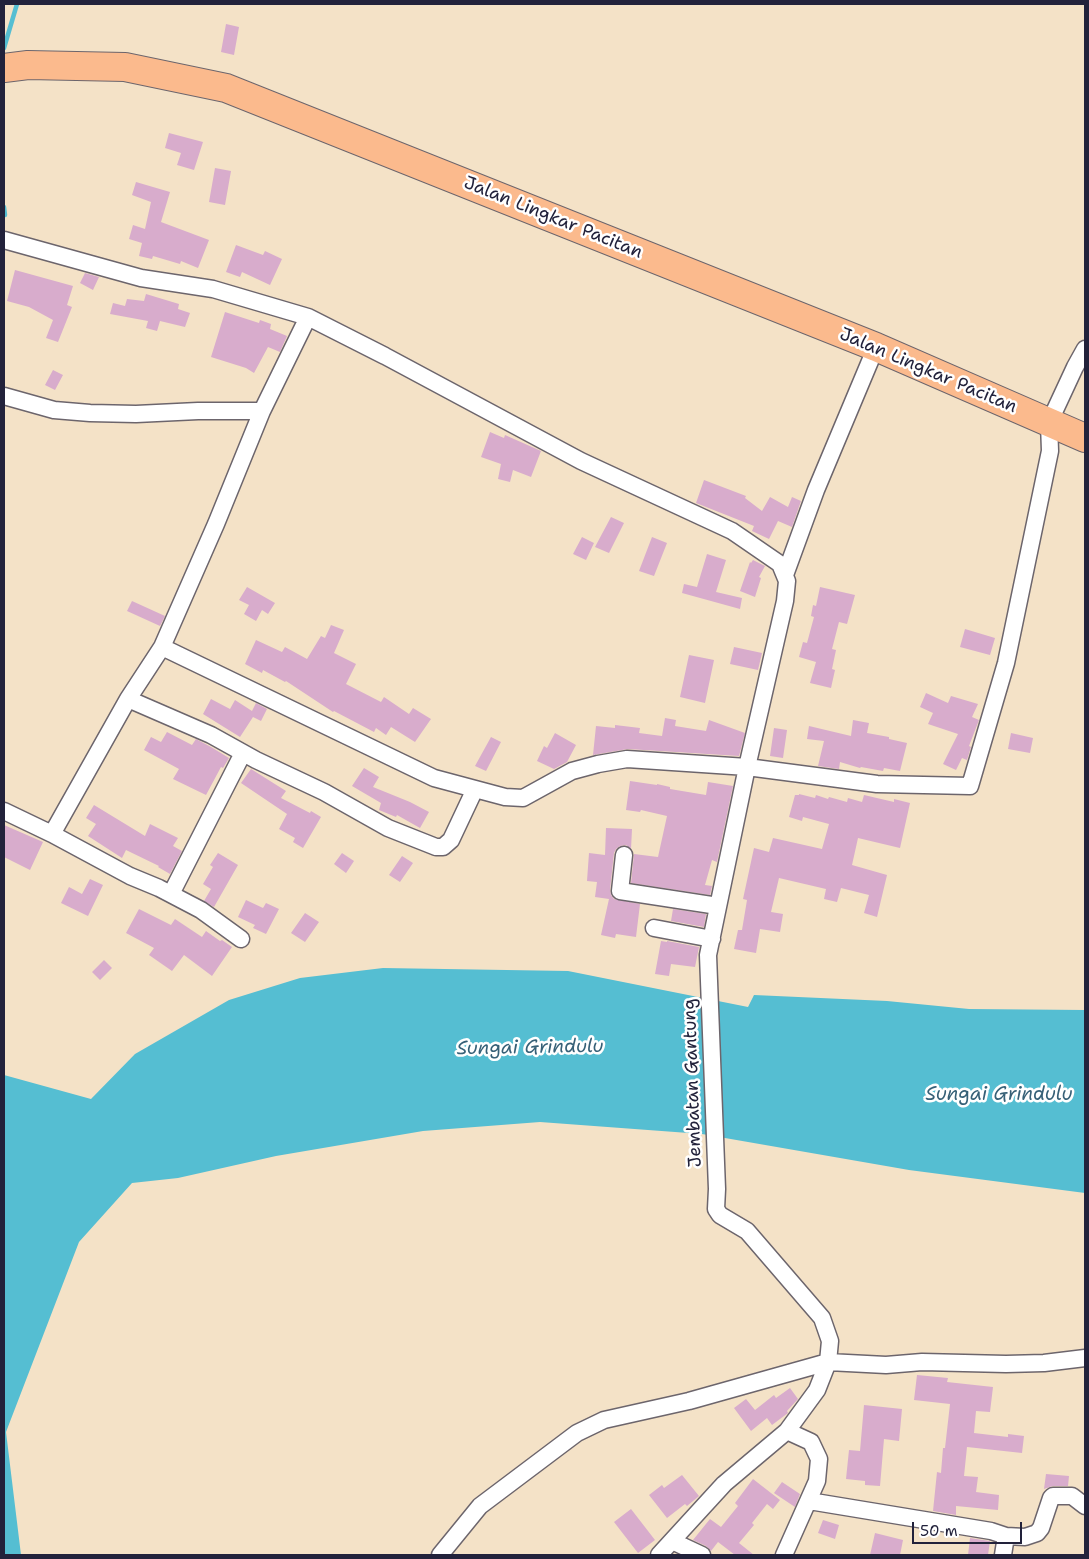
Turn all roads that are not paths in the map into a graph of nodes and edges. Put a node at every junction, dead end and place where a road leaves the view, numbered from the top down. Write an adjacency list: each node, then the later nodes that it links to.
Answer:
1 (16, 67): 4 (highway, Jalan Lingkar Pacitan)
2 (4, 240): 3 (street)
3 (308, 317): 7 (street); 10 (street)
4 (876, 347): 8 (highway, Jalan Lingkar Pacitan); 10 (street)
5 (1085, 349): 8 (street)
6 (4, 396): 7 (street)
7 (262, 411): 11 (street)
8 (1049, 423): 9 (highway, Jalan Lingkar Pacitan); 14 (street)
9 (1085, 438)
10 (785, 575): 14 (street, Jembatan Gantung)
11 (162, 647): 12 (street); 15 (street)
12 (128, 699): 13 (street); 17 (street)
13 (243, 753): 15 (street); 19 (street)
14 (747, 767): 15 (street); 20 (street, Jembatan Gantung)
15 (474, 789)
16 (4, 811): 17 (street)
17 (52, 834): 19 (street)
18 (624, 855): 20 (street)
19 (171, 894): 22 (street)
20 (718, 906): 23 (street, Jembatan Gantung)
21 (654, 928): 23 (street)
22 (242, 939)
23 (712, 939): 25 (street, Jembatan Gantung)
24 (1085, 1358): 25 (street)
25 (828, 1362): 26 (street); 31 (street)
26 (787, 1431): 27 (street); 30 (street)
27 (809, 1501): 29 (street); 34 (street)
28 (1085, 1506): 29 (street)
29 (1006, 1536): 35 (street)
30 (672, 1541): 32 (street); 33 (street)
31 (440, 1555)
32 (659, 1555)
33 (702, 1555)
34 (784, 1555)
35 (1003, 1555)

